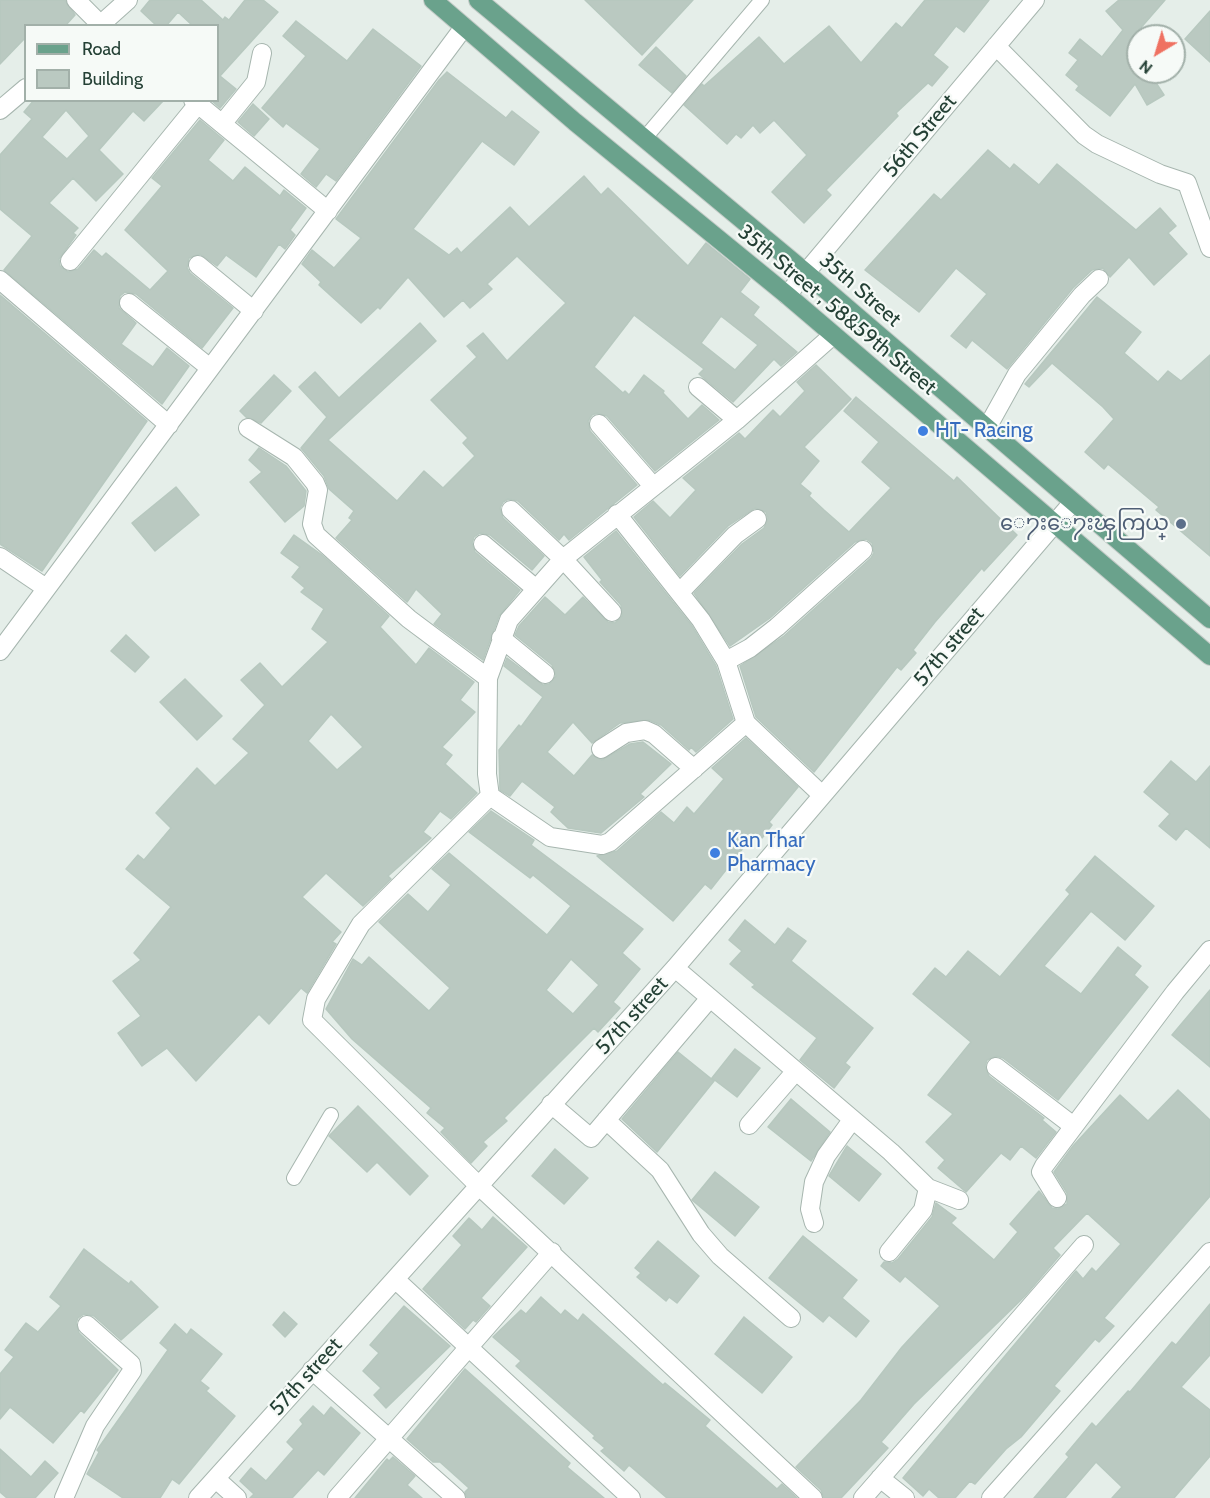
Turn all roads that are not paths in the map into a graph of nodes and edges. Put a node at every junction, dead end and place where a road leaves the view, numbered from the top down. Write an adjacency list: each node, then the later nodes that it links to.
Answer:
1 (76, 0): 7 (street)
2 (128, 0): 8 (street)
3 (433, 0): 9 (main road, 35th Street , 58&59th Street)
4 (478, 0): 16 (main road, 35th Street)
5 (762, 0): 16 (lane)
6 (1035, 0): 10 (street, 56th Street)
7 (99, 24)
8 (101, 24)
9 (464, 27): 17 (street); 24 (main road, 35th Street , 58&59th Street)
10 (996, 46): 18 (street); 21 (street, 56th Street)
11 (262, 53): 15 (street)
12 (24, 90): 14 (street)
13 (196, 102): 15 (street); 19 (street)
14 (0, 110)
15 (222, 124): 17 (street)
16 (644, 139): 21 (main road, 35th Street)
17 (328, 211): 26 (street)
18 (1210, 248)
19 (70, 261)
20 (198, 265): 26 (street)
21 (805, 272): 24 (street, 56th Street); 34 (main road, 35th Street)
22 (1099, 279): 34 (street)
23 (0, 280): 31 (street)
24 (787, 294): 27 (main road, 35th Street , 58&59th Street)
25 (129, 303): 28 (street)
26 (254, 311): 28 (street)
27 (832, 336): 30 (street); 40 (main road, 35th Street , 58&59th Street)
28 (210, 368): 31 (street)
29 (698, 387): 30 (street)
30 (737, 420): 35 (street)
31 (169, 424): 45 (street)
32 (599, 424): 35 (street)
33 (248, 428): 55 (street)
34 (987, 428): 36 (main road, 35th Street)
35 (653, 486): 38 (street)
36 (1073, 502): 40 (street, 57th street); 49 (main road, 35th Street)
37 (511, 510): 44 (street)
38 (617, 514): 44 (street); 47 (street)
39 (757, 519): 47 (street)
40 (1054, 523): 52 (main road, 35th Street , 58&59th Street); 59 (street, 57th street)
41 (483, 544): 46 (street)
42 (863, 550): 53 (street)
43 (0, 557): 45 (street)
44 (562, 559): 46 (street); 48 (street)
45 (46, 588): 51 (street)
46 (535, 588): 50 (street)
47 (680, 592): 53 (street)
48 (612, 612)
49 (1208, 613)
50 (501, 638): 54 (street); 55 (street)
51 (0, 651)
52 (1210, 656)
53 (726, 662): 56 (street)
54 (545, 674)
55 (488, 678): 60 (street)
56 (746, 723): 58 (street); 59 (street)
57 (601, 749): 58 (street)
58 (694, 769): 60 (street)
59 (822, 795): 62 (street, 57th street)
60 (490, 796): 73 (street)
61 (1210, 950): 71 (street)
62 (675, 968): 63 (street); 66 (street, 57th street)
63 (710, 998): 65 (street); 68 (street)
64 (996, 1066): 71 (street)
65 (795, 1072): 69 (street); 70 (street)
66 (552, 1104): 68 (street); 73 (street, 57th street)
67 (331, 1115): 72 (lane)
68 (606, 1120): 83 (street)
69 (852, 1120): 74 (street); 77 (street)
70 (749, 1125)
71 (1072, 1125): 75 (street)
72 (294, 1178)
73 (478, 1185): 79 (street); 82 (street, 57th street)
74 (928, 1188): 76 (street); 80 (street)
75 (1057, 1198)
76 (959, 1200)
77 (814, 1223)
78 (1084, 1245): 88 (street)
79 (552, 1252): 85 (street); 96 (street)
80 (889, 1252)
81 (1210, 1252): 99 (street)
82 (395, 1279): 85 (street); 86 (street, 57th street)
83 (791, 1318)
84 (87, 1325): 90 (street)
85 (470, 1346): 87 (street); 95 (street)
86 (312, 1370): 87 (street); 89 (street, 57th street)
87 (391, 1438): 93 (street); 94 (street)
88 (880, 1478): 97 (street); 98 (street)
89 (216, 1479): 91 (street, 57th street); 92 (street)
90 (64, 1498)
91 (198, 1498)
92 (237, 1498)
93 (337, 1498)
94 (456, 1498)
95 (631, 1498)
96 (813, 1498)
97 (863, 1498)
98 (905, 1498)
99 (991, 1498)

